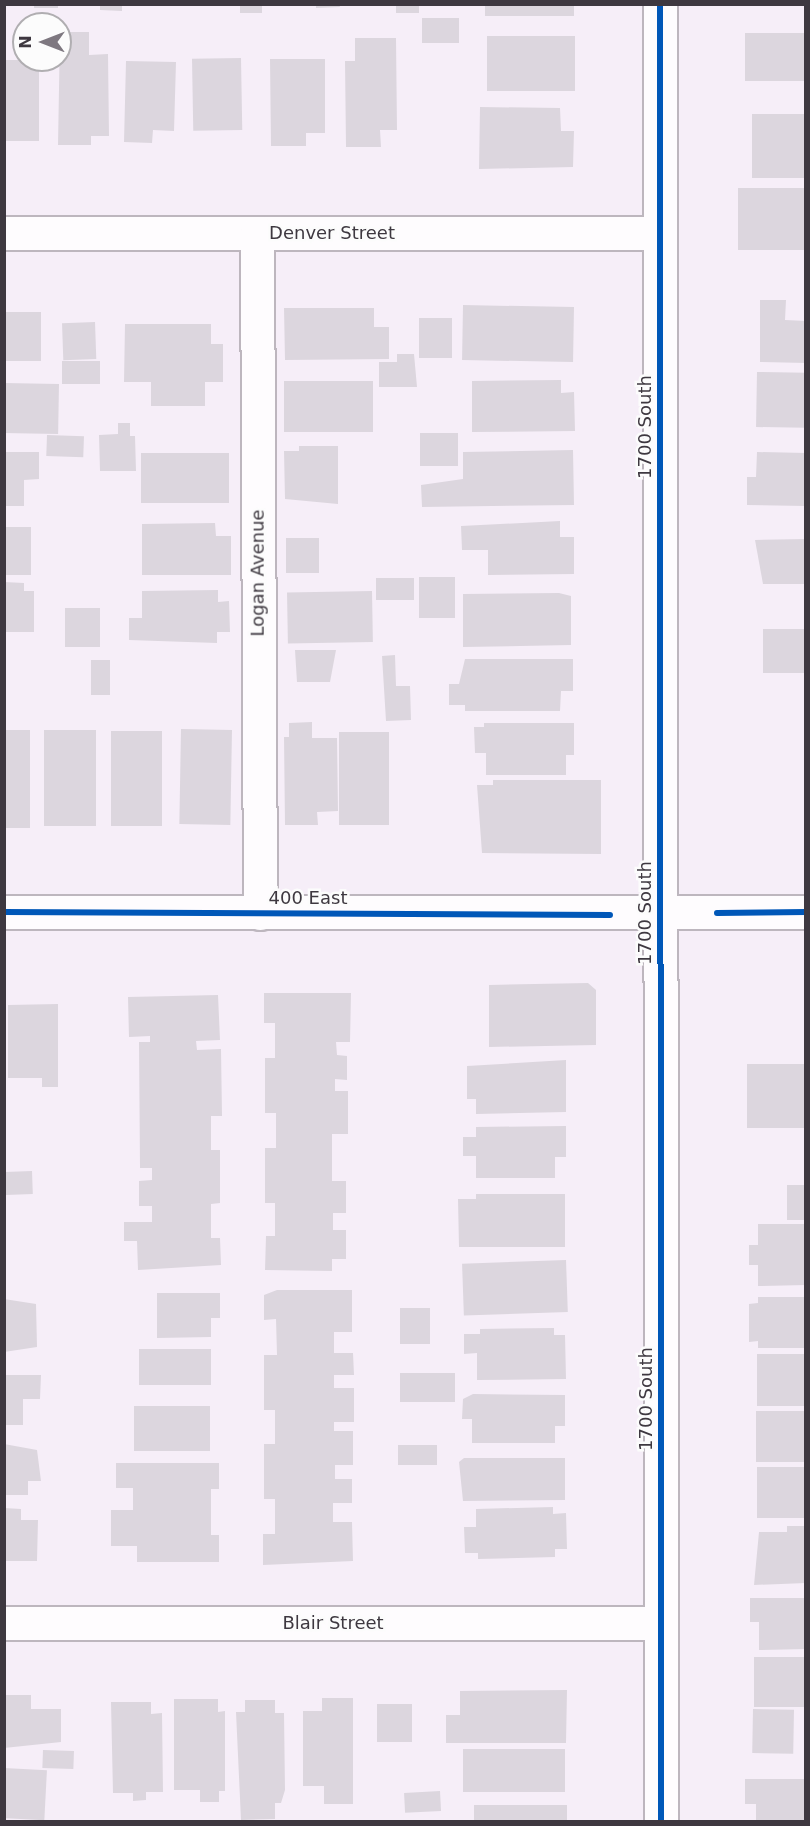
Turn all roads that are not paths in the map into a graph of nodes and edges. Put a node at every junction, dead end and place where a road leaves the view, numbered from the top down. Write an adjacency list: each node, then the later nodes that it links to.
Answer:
1 (660, 4): 4 (street, 1700 South)
2 (4, 233): 3 (street, Denver Street)
3 (257, 233): 4 (street, Denver Street); 7 (street, Logan Avenue)
4 (660, 233): 8 (street, 1700 South)
5 (4, 912): 7 (street, 400 East)
6 (806, 912): 8 (street, 400 East)
7 (260, 913): 8 (street, 400 East)
8 (660, 914): 10 (street, 1700 South)
9 (4, 1623): 10 (street, Blair Street)
10 (661, 1623): 11 (street, 1700 South)
11 (661, 1821)

